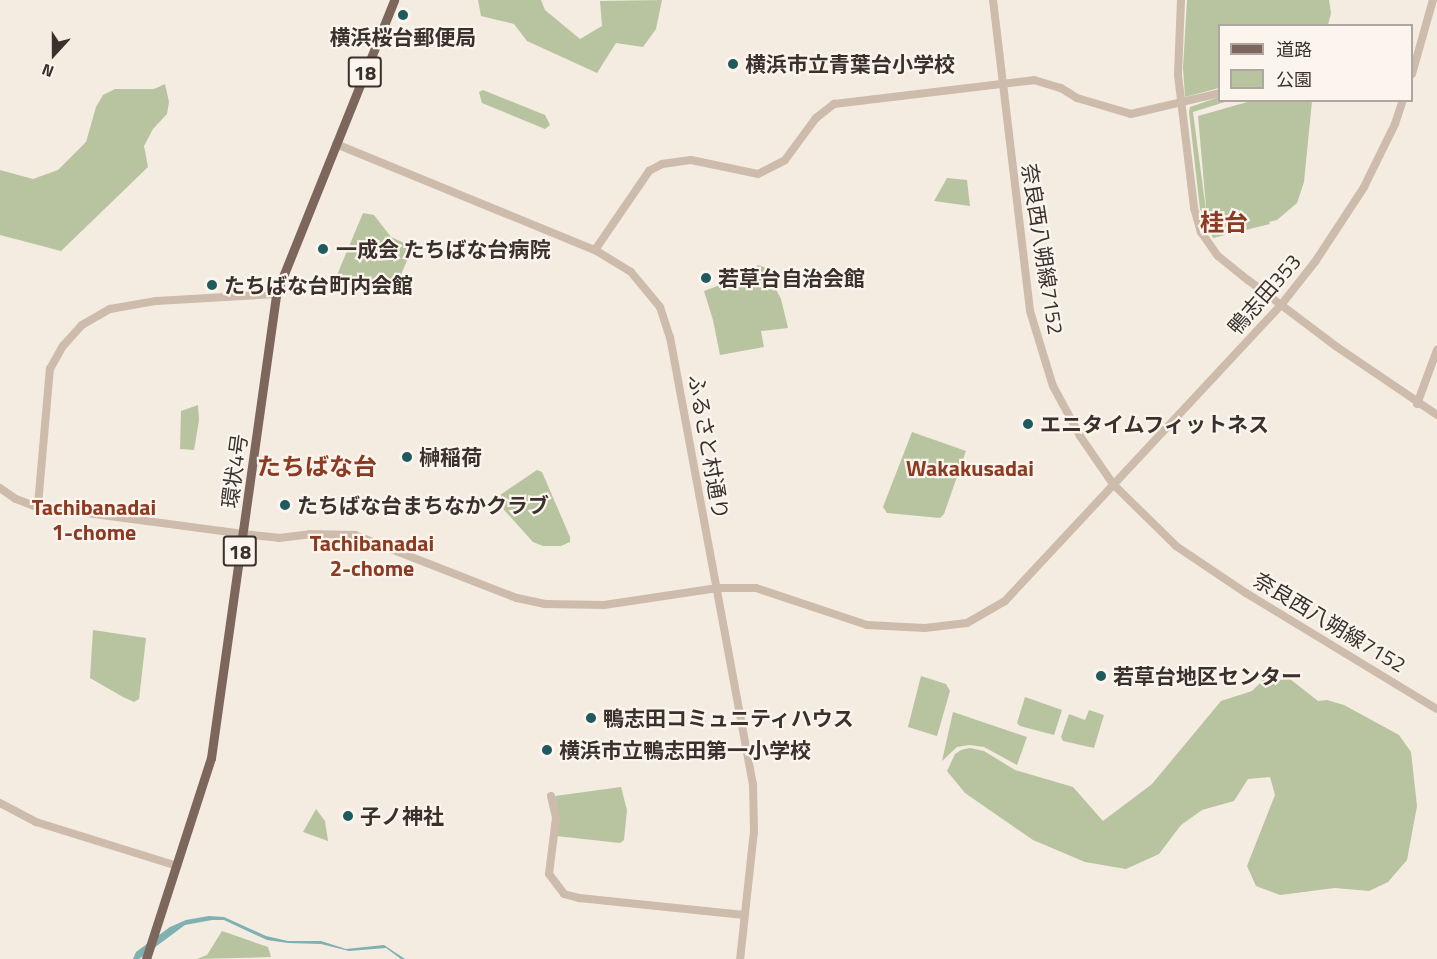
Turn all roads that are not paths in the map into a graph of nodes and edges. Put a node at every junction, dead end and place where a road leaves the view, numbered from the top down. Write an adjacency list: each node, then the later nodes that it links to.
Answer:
1 (394, 0): 10 (main road, 環状4号 / 18)
2 (993, 0): 6 (street, 奈良西八朔線7152)
3 (1181, 0): 9 (street)
4 (1433, 0): 5 (street)
5 (1413, 70)
6 (1003, 84): 9 (street); 11 (street); 17 (street, 奈良西八朔線7152)
7 (1218, 94): 9 (street)
8 (1402, 102): 13 (street, 鴨志田353 / 鴨志田353)
9 (1181, 103): 13 (street)
10 (336, 144): 11 (street, ふるさと村通り); 12 (main road, 環状4号 / 18)
11 (595, 250): 21 (street, ふるさと村通り)
12 (276, 294): 19 (street); 20 (main road, 環状4号 / 18)
13 (1281, 305): 15 (street); 17 (street, 鴨志田353 / 鴨志田353)
14 (1437, 350): 15 (street)
15 (1417, 404): 16 (street)
16 (1437, 416)
17 (1113, 484): 21 (street, 鴨志田353); 22 (street, 奈良西八朔線7152)
18 (0, 488): 19 (street, 鴨志田353)
19 (38, 505): 20 (street, 鴨志田353)
20 (243, 534): 21 (street, 鴨志田353); 25 (main road, 環状4号 / 18)
21 (718, 588): 26 (street, ふるさと村通り)
22 (1436, 707)
23 (551, 796): 26 (street)
24 (0, 803): 25 (street)
25 (177, 866): 27 (main road, 環状4号 / 18)
26 (744, 915): 28 (street, ふるさと村通り)
27 (146, 959)
28 (740, 959)

